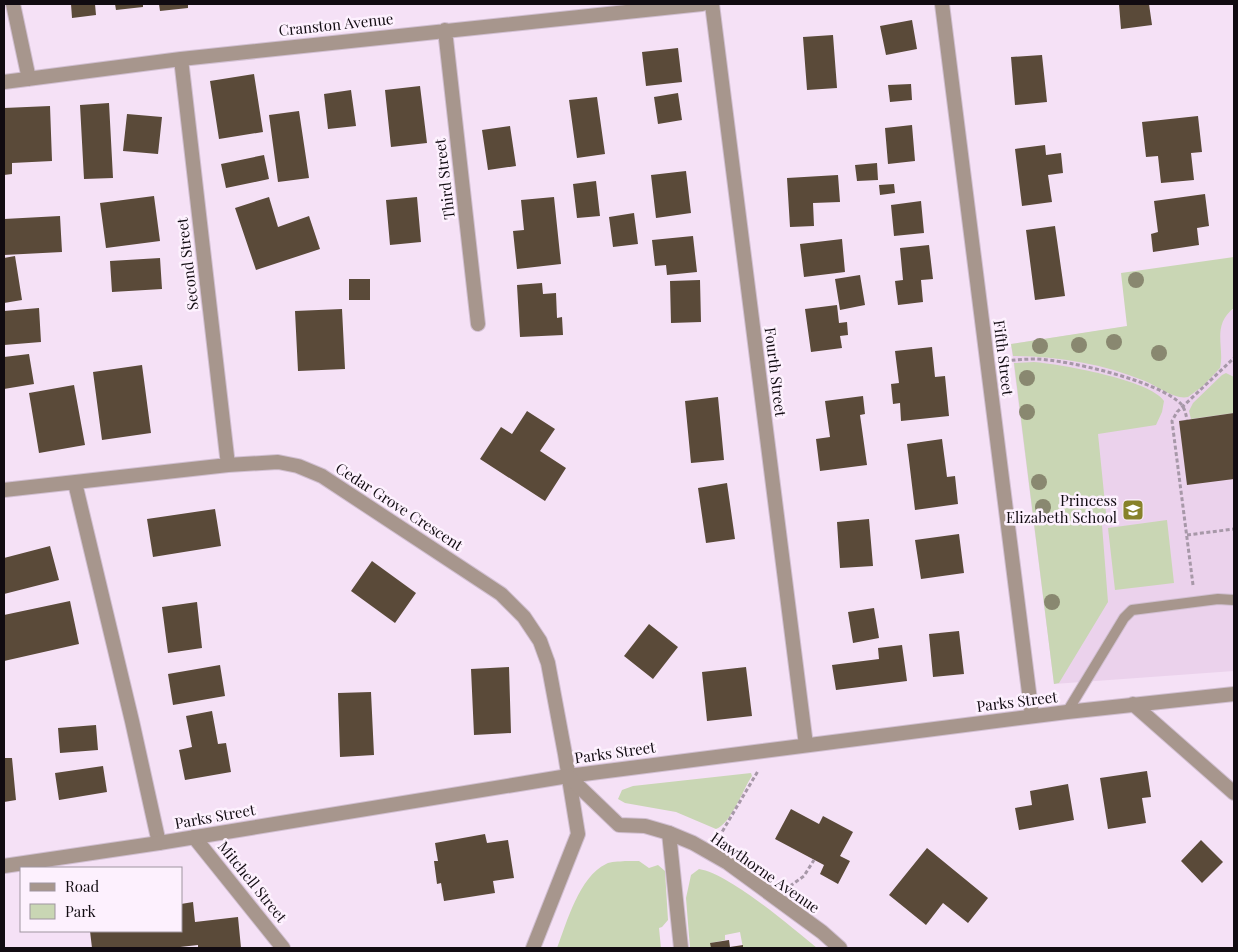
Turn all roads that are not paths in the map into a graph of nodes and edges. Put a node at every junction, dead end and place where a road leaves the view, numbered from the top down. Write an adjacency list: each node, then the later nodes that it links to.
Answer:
1 (13, 4): 7 (street)
2 (702, 4): 5 (street, Cranston Avenue)
3 (712, 4): 18 (street, Fourth Street)
4 (942, 4): 17 (street, Fifth Street)
5 (445, 30): 6 (street, Cranston Avenue); 9 (street, Third Street)
6 (180, 59): 7 (street, Cranston Avenue); 10 (street, Second Street)
7 (28, 79): 8 (street, Cranston Avenue)
8 (4, 82)
9 (478, 324)
10 (228, 465): 11 (street, Cedar Grove Crescent); 19 (street, Cedar Grove Crescent)
11 (75, 483): 12 (street, Cedar Grove Crescent); 23 (street)
12 (4, 490)
13 (1234, 600): 16 (lane)
14 (1234, 694): 15 (street, Parks Street)
15 (1133, 704): 16 (street, Parks Street); 20 (street)
16 (1066, 712): 17 (street, Parks Street)
17 (1032, 716): 18 (street, Parks Street)
18 (806, 745): 19 (street, Parks Street)
19 (568, 776): 21 (street, Hawthorne Avenue); 22 (street, Parks Street); 26 (street, Cedar Grove Crescent)
20 (1234, 793)
21 (669, 833): 27 (street); 28 (street, Hawthorne Avenue)
22 (194, 837): 23 (street, Parks Street); 25 (street, Mitchell Street)
23 (159, 843): 24 (street, Parks Street)
24 (4, 866)
25 (284, 948)
26 (533, 948)
27 (680, 948)
28 (840, 948)

